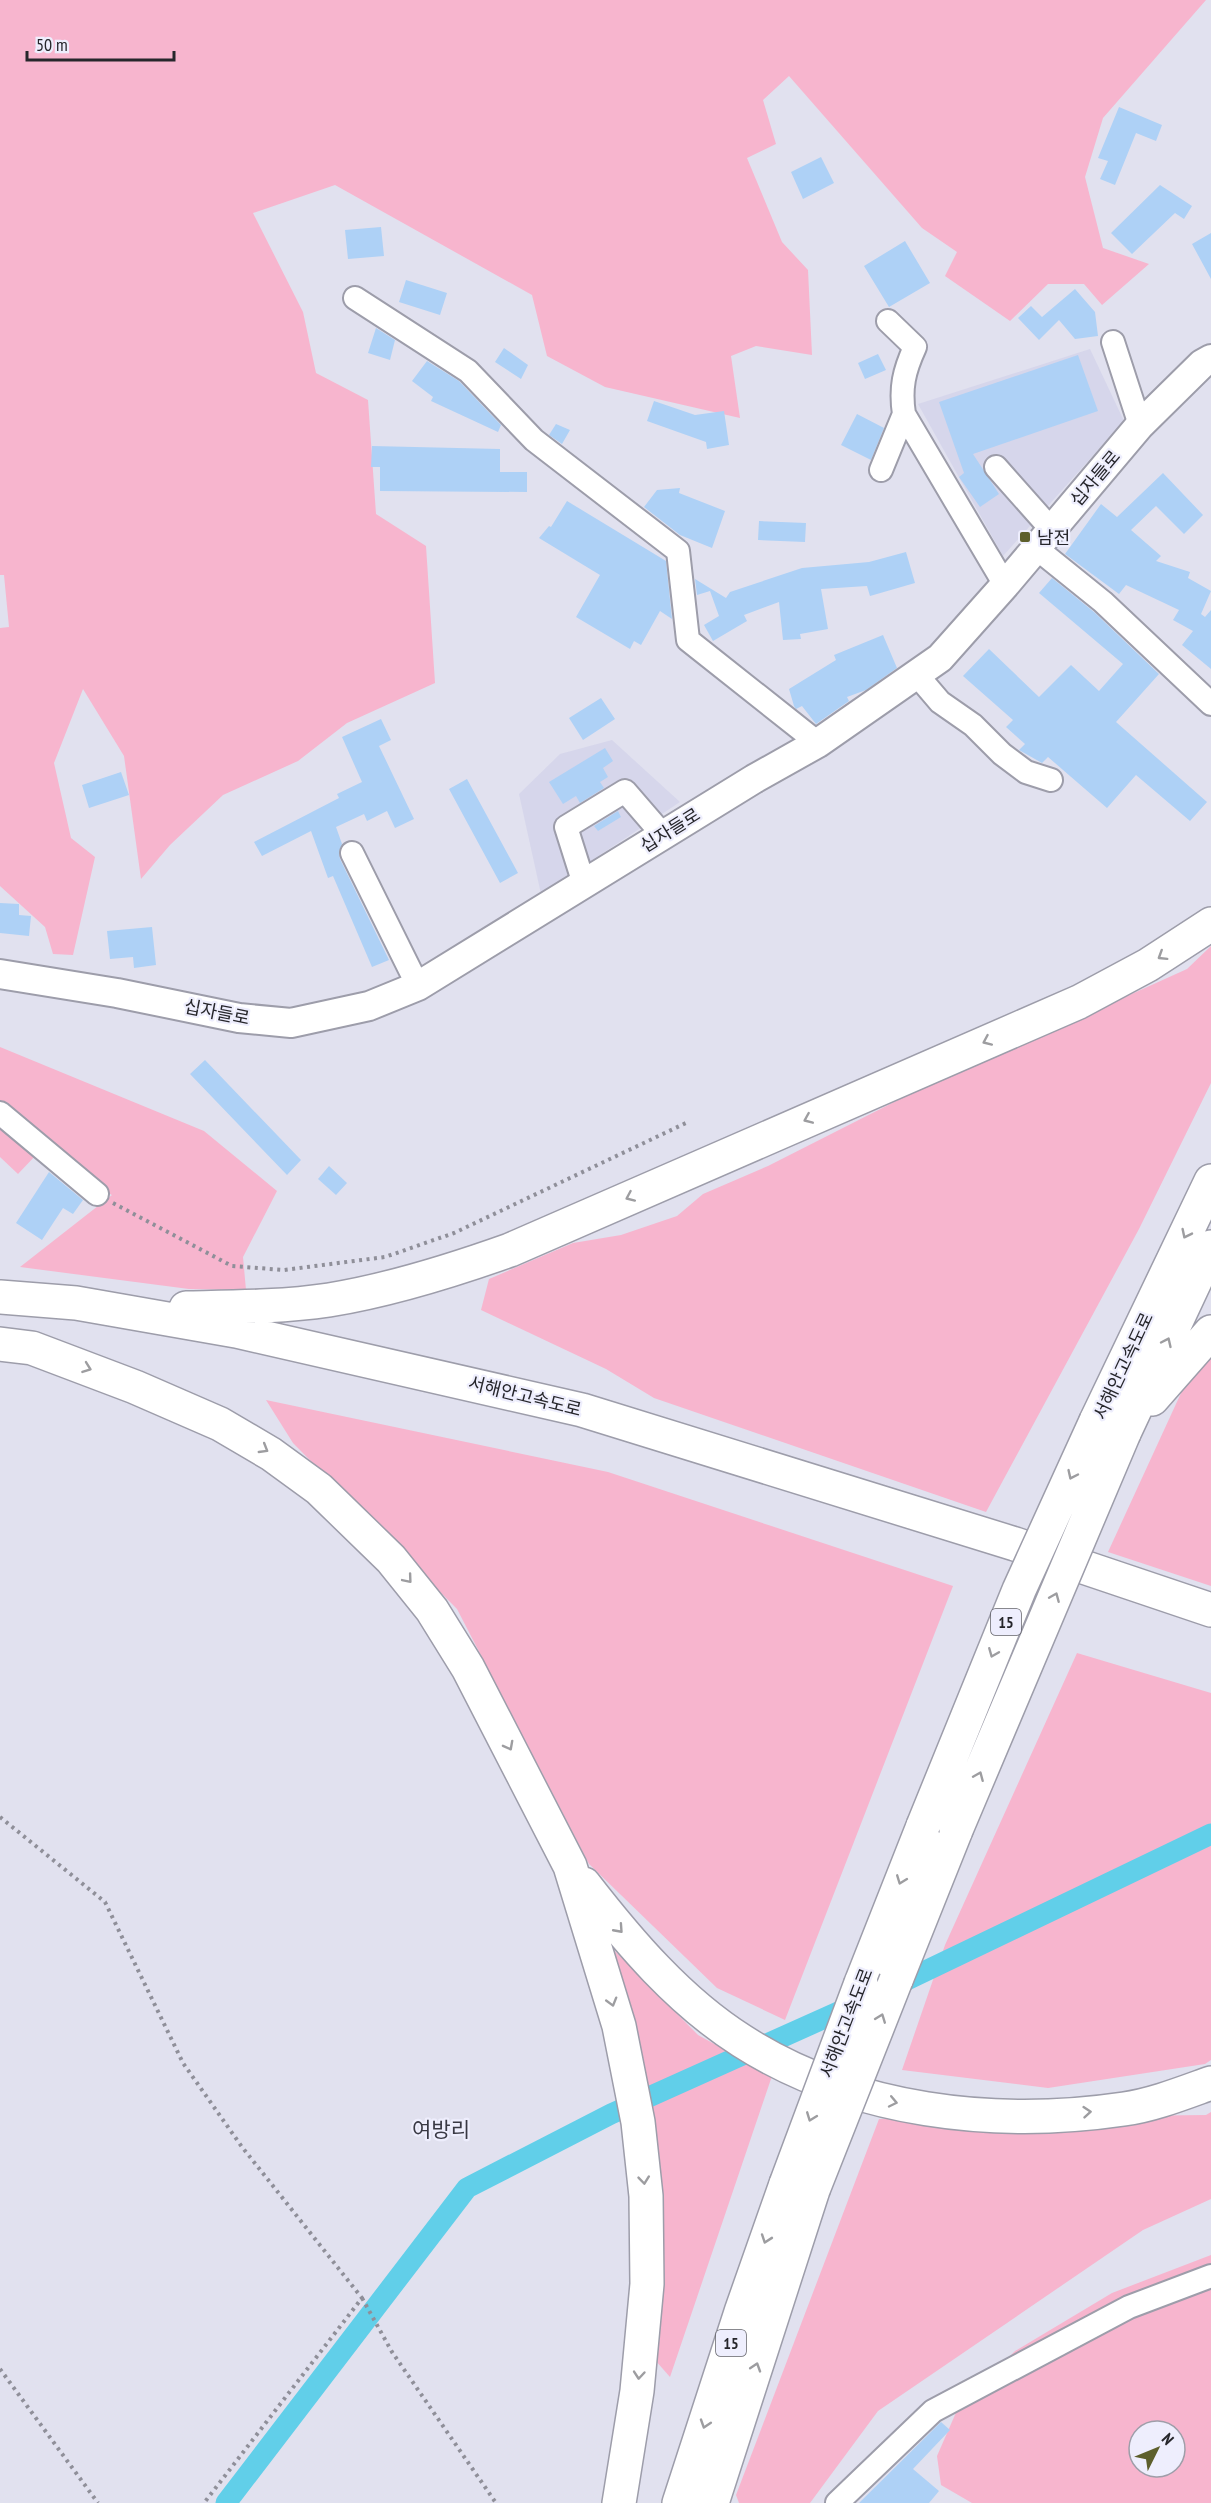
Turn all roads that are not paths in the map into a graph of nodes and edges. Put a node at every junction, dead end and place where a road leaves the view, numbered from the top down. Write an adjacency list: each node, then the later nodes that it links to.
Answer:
1 (355, 298): 13 (street)
2 (888, 321): 5 (street)
3 (1113, 342): 6 (street)
4 (1211, 359): 6 (main road, 십자들로)
5 (904, 414): 8 (street); 10 (street)
6 (1140, 425): 9 (main road, 십자들로)
7 (996, 467): 9 (street)
8 (881, 470)
9 (1044, 539): 10 (main road, 십자들로); 12 (street)
10 (1005, 585): 11 (main road, 십자들로)
11 (917, 675): 13 (main road, 십자들로); 14 (street)
12 (1211, 705)
13 (818, 743): 15 (main road, 십자들로)
14 (1051, 780)
15 (663, 835): 17 (main road, 십자들로); 17 (street)
16 (352, 853): 20 (street)
17 (584, 884): 20 (main road, 십자들로)
18 (1211, 924): 26 (highway, one-way to 26)
19 (0, 974): 20 (main road, 십자들로)
20 (418, 986)
21 (0, 1113): 23 (street)
22 (1211, 1181): 29 (highway, 서해안고속도로 / 15, one-way to 29)
23 (97, 1194)
24 (1211, 1247): 29 (highway, 서해안고속도로 / 15, one-way to 24)
25 (0, 1297): 26 (highway, 서해안고속도로)
26 (76, 1303): 30 (highway, 서해안고속도로)
27 (1211, 1332): 29 (highway)
28 (0, 1344): 31 (highway, one-way to 31)
29 (1110, 1427): 33 (highway, 서해안고속도로 / 15, one-way to 29, bridge); 33 (highway, 서해안고속도로 / 15, one-way to 33, bridge)
30 (1211, 1610)
31 (570, 1866): 32 (highway, one-way to 32); 35 (highway, one-way to 35)
32 (1211, 2083)
33 (800, 2187): 36 (highway, 서해안고속도로 / 15, one-way to 36); 37 (highway, 서해안고속도로 / 15, one-way to 33)
34 (1211, 2276): 38 (street)
35 (619, 2503)
36 (679, 2503)
37 (712, 2503)
38 (837, 2503)

